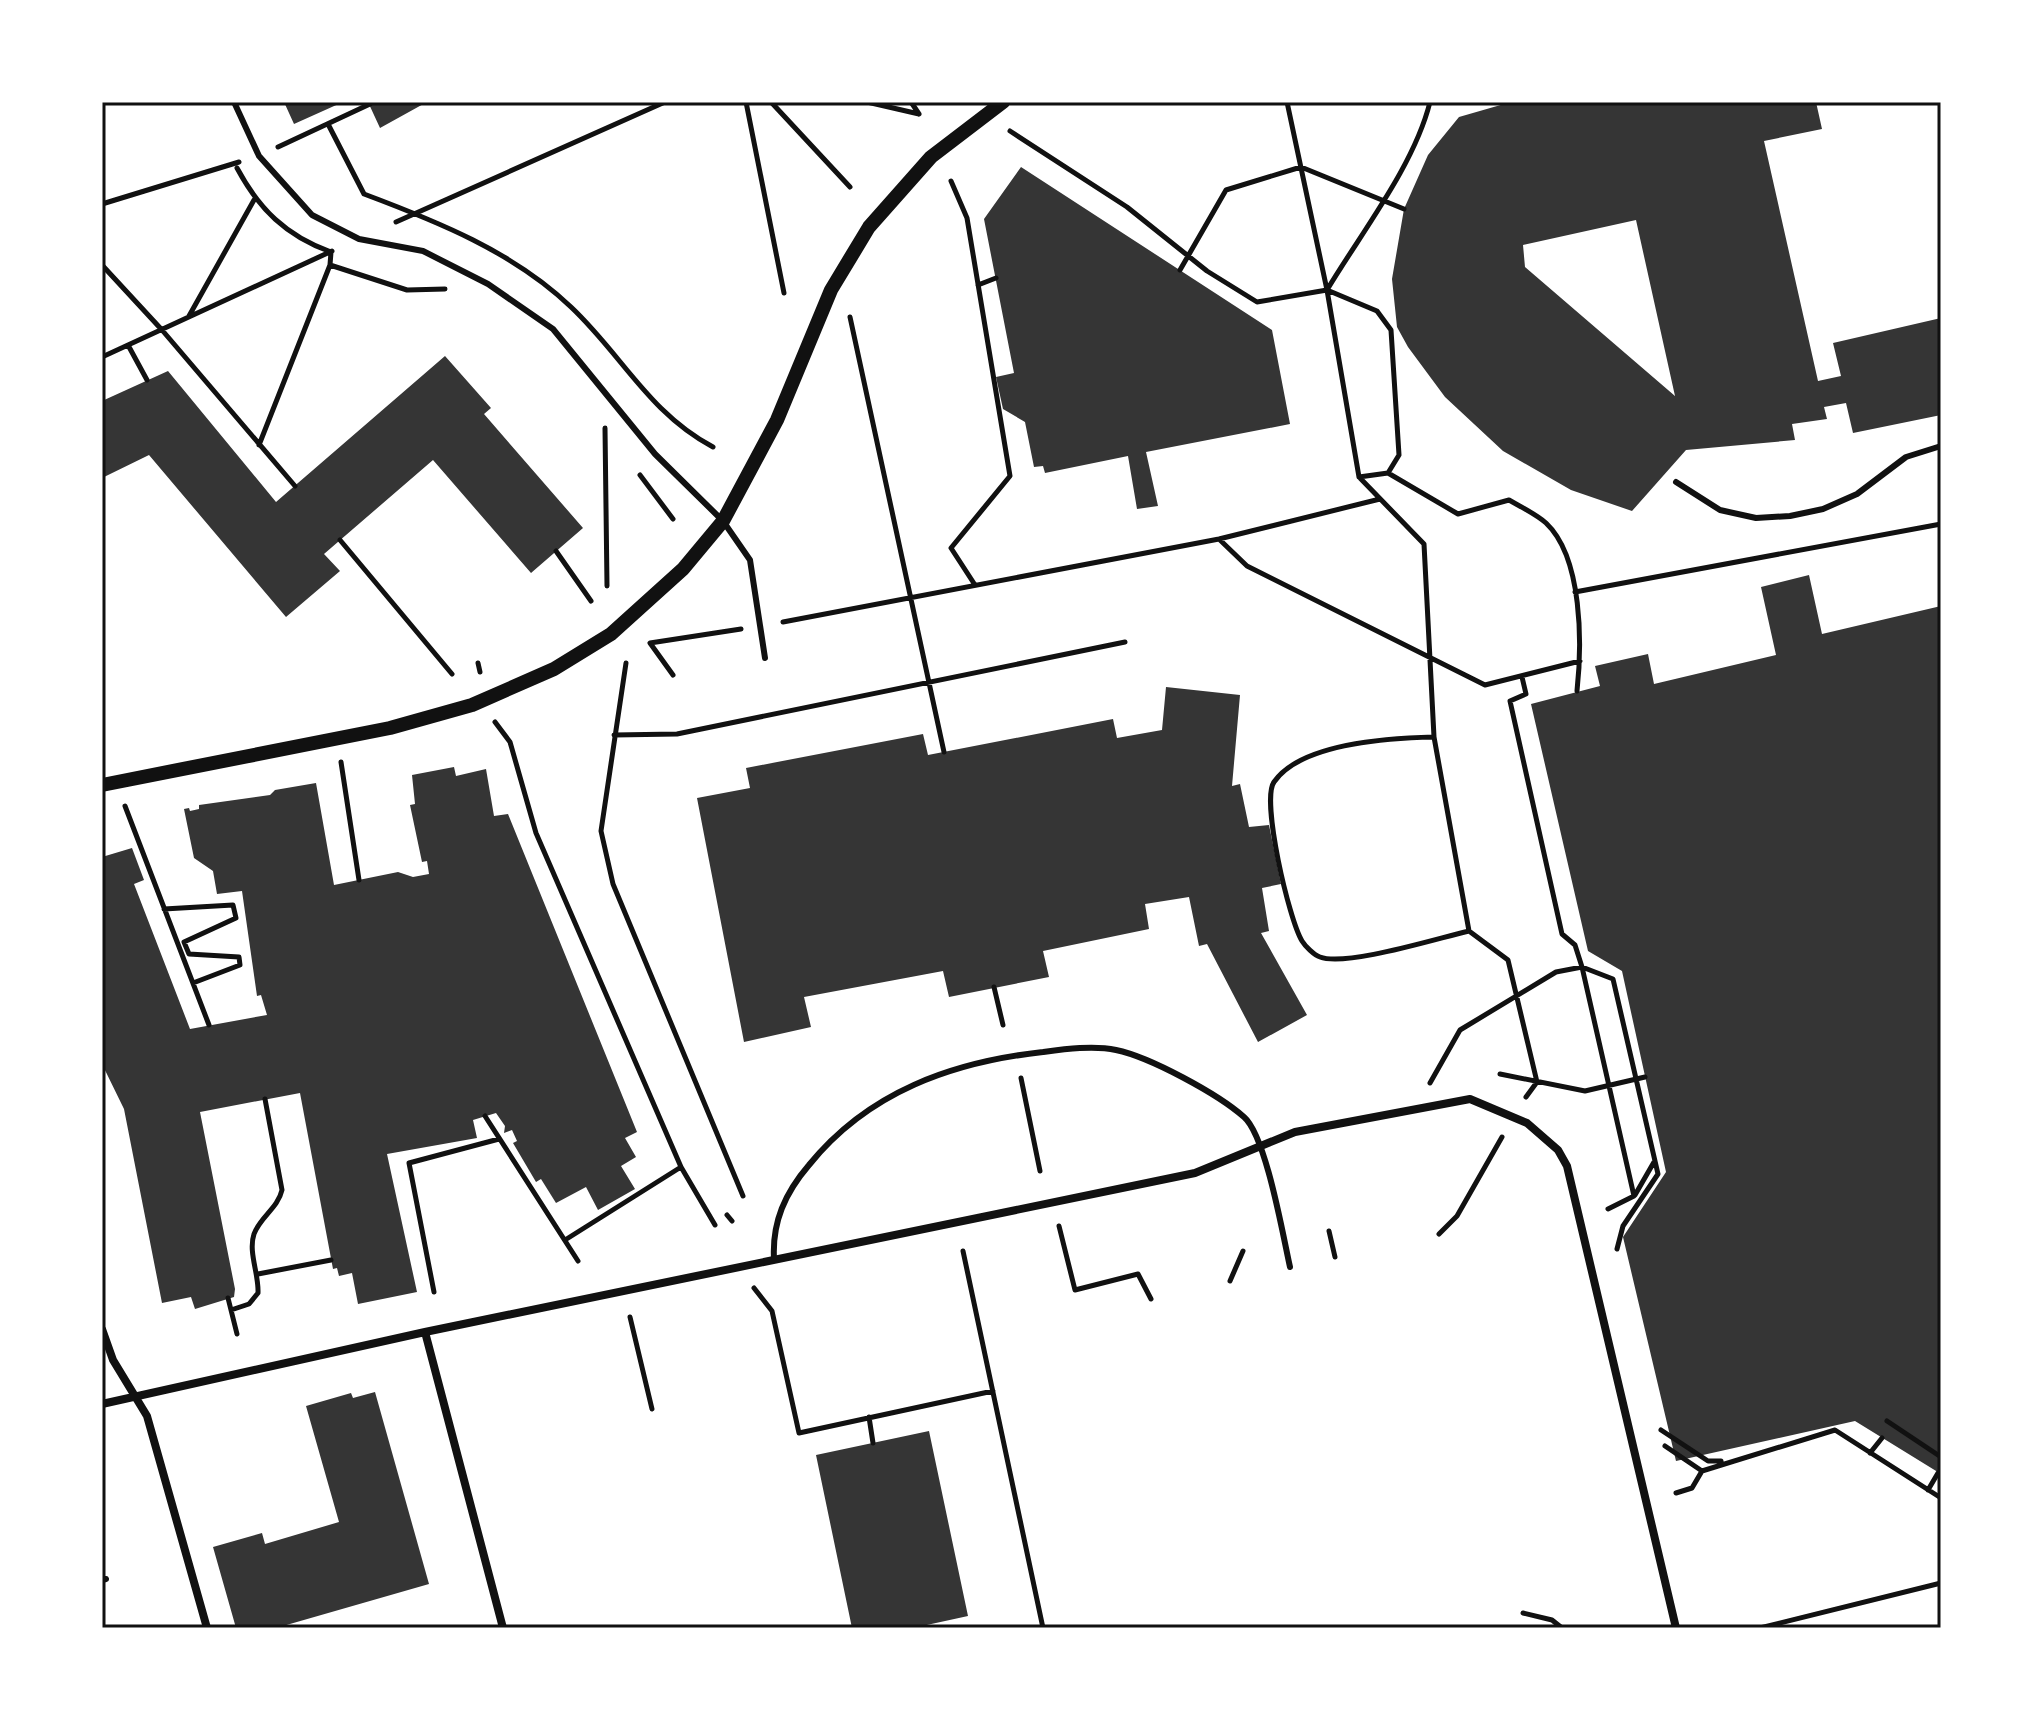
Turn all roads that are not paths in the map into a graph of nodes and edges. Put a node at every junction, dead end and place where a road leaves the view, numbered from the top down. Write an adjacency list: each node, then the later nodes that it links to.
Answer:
1 (234, 102): 5 (lane)
2 (1003, 102): 5 (street)
3 (1941, 446): 4 (lane)
4 (1676, 482)
5 (723, 521): 6 (lane); 7 (street)
6 (765, 658)
7 (102, 785)
8 (1259, 1147): 9 (street); 9 (lane); 10 (lane); 17 (street)
9 (774, 1259): 12 (street)
10 (1290, 1267)
11 (102, 1329): 13 (street)
12 (425, 1332): 13 (street); 16 (street)
13 (134, 1395): 14 (street); 15 (street)
14 (102, 1404)
15 (207, 1628)
16 (503, 1628)
17 (1676, 1628)

